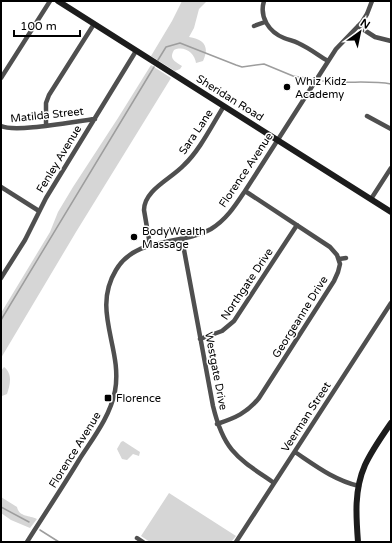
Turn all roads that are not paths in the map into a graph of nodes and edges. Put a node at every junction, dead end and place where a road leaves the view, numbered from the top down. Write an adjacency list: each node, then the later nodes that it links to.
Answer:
1 (50, 1): 13 (street)
2 (58, 1): 6 (main road, Sheridan Road)
3 (264, 1): 5 (street)
4 (372, 1): 8 (street, Florence Avenue)
5 (265, 22): 7 (street); 11 (street)
6 (94, 24): 10 (main road, Sheridan Road); 18 (street)
7 (254, 26)
8 (358, 26): 9 (street); 11 (street, Florence Avenue)
9 (391, 41)
10 (136, 51): 15 (main road, Sheridan Road); 17 (street, Fenley Avenue)
11 (328, 61): 21 (street, Florence Avenue)
12 (1, 66): 13 (street)
13 (6, 69): 14 (street)
14 (1, 78)
15 (224, 106): 21 (main road, Sheridan Road); 30 (street, Sara Lane)
16 (367, 116): 20 (street)
17 (95, 118): 18 (street, Matilda Street); 26 (street, Fenley Avenue)
18 (46, 125): 19 (street, Matilda Street)
19 (1, 126)
20 (391, 129)
21 (278, 140): 24 (street, Florence Avenue); 25 (main road, Sheridan Road)
22 (391, 168): 25 (street)
23 (1, 187): 26 (street)
24 (245, 191): 28 (street); 29 (street, Florence Avenue)
25 (371, 199): 27 (main road, Sheridan Road)
26 (39, 211): 33 (street, Fenley Avenue)
27 (391, 212)
28 (297, 225): 32 (street); 35 (street, Northgate Drive)
29 (182, 239): 30 (street, Florence Avenue); 35 (street, Westgate Drive)
30 (150, 245): 42 (street, Florence Avenue)
31 (346, 258): 32 (street)
32 (339, 259): 37 (street, Georgeanne Drive)
33 (1, 278)
34 (391, 303): 38 (street, Veerman Street)
35 (200, 339): 37 (street, Westgate Drive)
36 (391, 423): 40 (main road)
37 (217, 424): 39 (street, Westgate Drive)
38 (295, 452): 39 (street, Veerman Street); 40 (street)
39 (274, 483): 44 (street, Veerman Street)
40 (359, 486): 45 (main road)
41 (137, 538): 43 (street)
42 (27, 542)
43 (144, 542)
44 (236, 542)
45 (358, 542)

